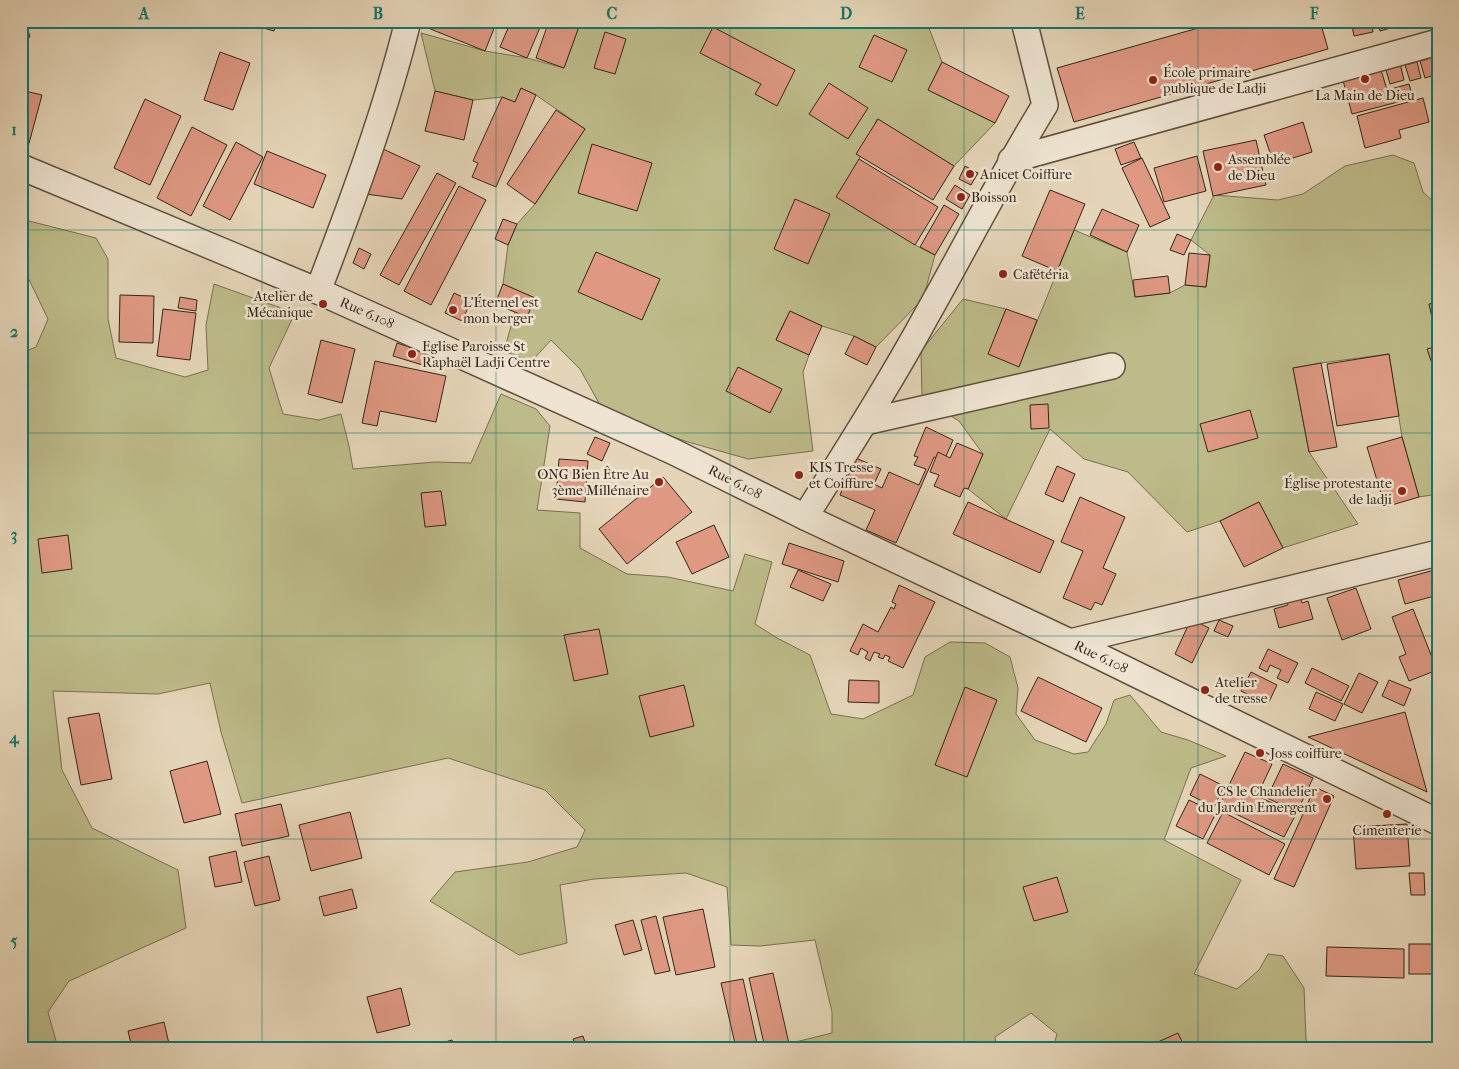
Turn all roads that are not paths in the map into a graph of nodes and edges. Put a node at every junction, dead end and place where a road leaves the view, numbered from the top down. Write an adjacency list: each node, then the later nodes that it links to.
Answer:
1 (408, 21): 6 (street)
2 (1024, 21): 4 (street)
3 (1438, 42): 4 (street)
4 (1011, 160): 8 (street)
5 (21, 168): 6 (street, Rue 6.108)
6 (318, 291): 9 (street, Rue 6.108)
7 (1112, 366): 8 (street)
8 (865, 422): 9 (street)
9 (805, 517): 11 (street, Rue 6.108)
10 (1438, 553): 11 (street)
11 (1070, 642): 12 (street, Rue 6.108)
12 (1430, 813)

